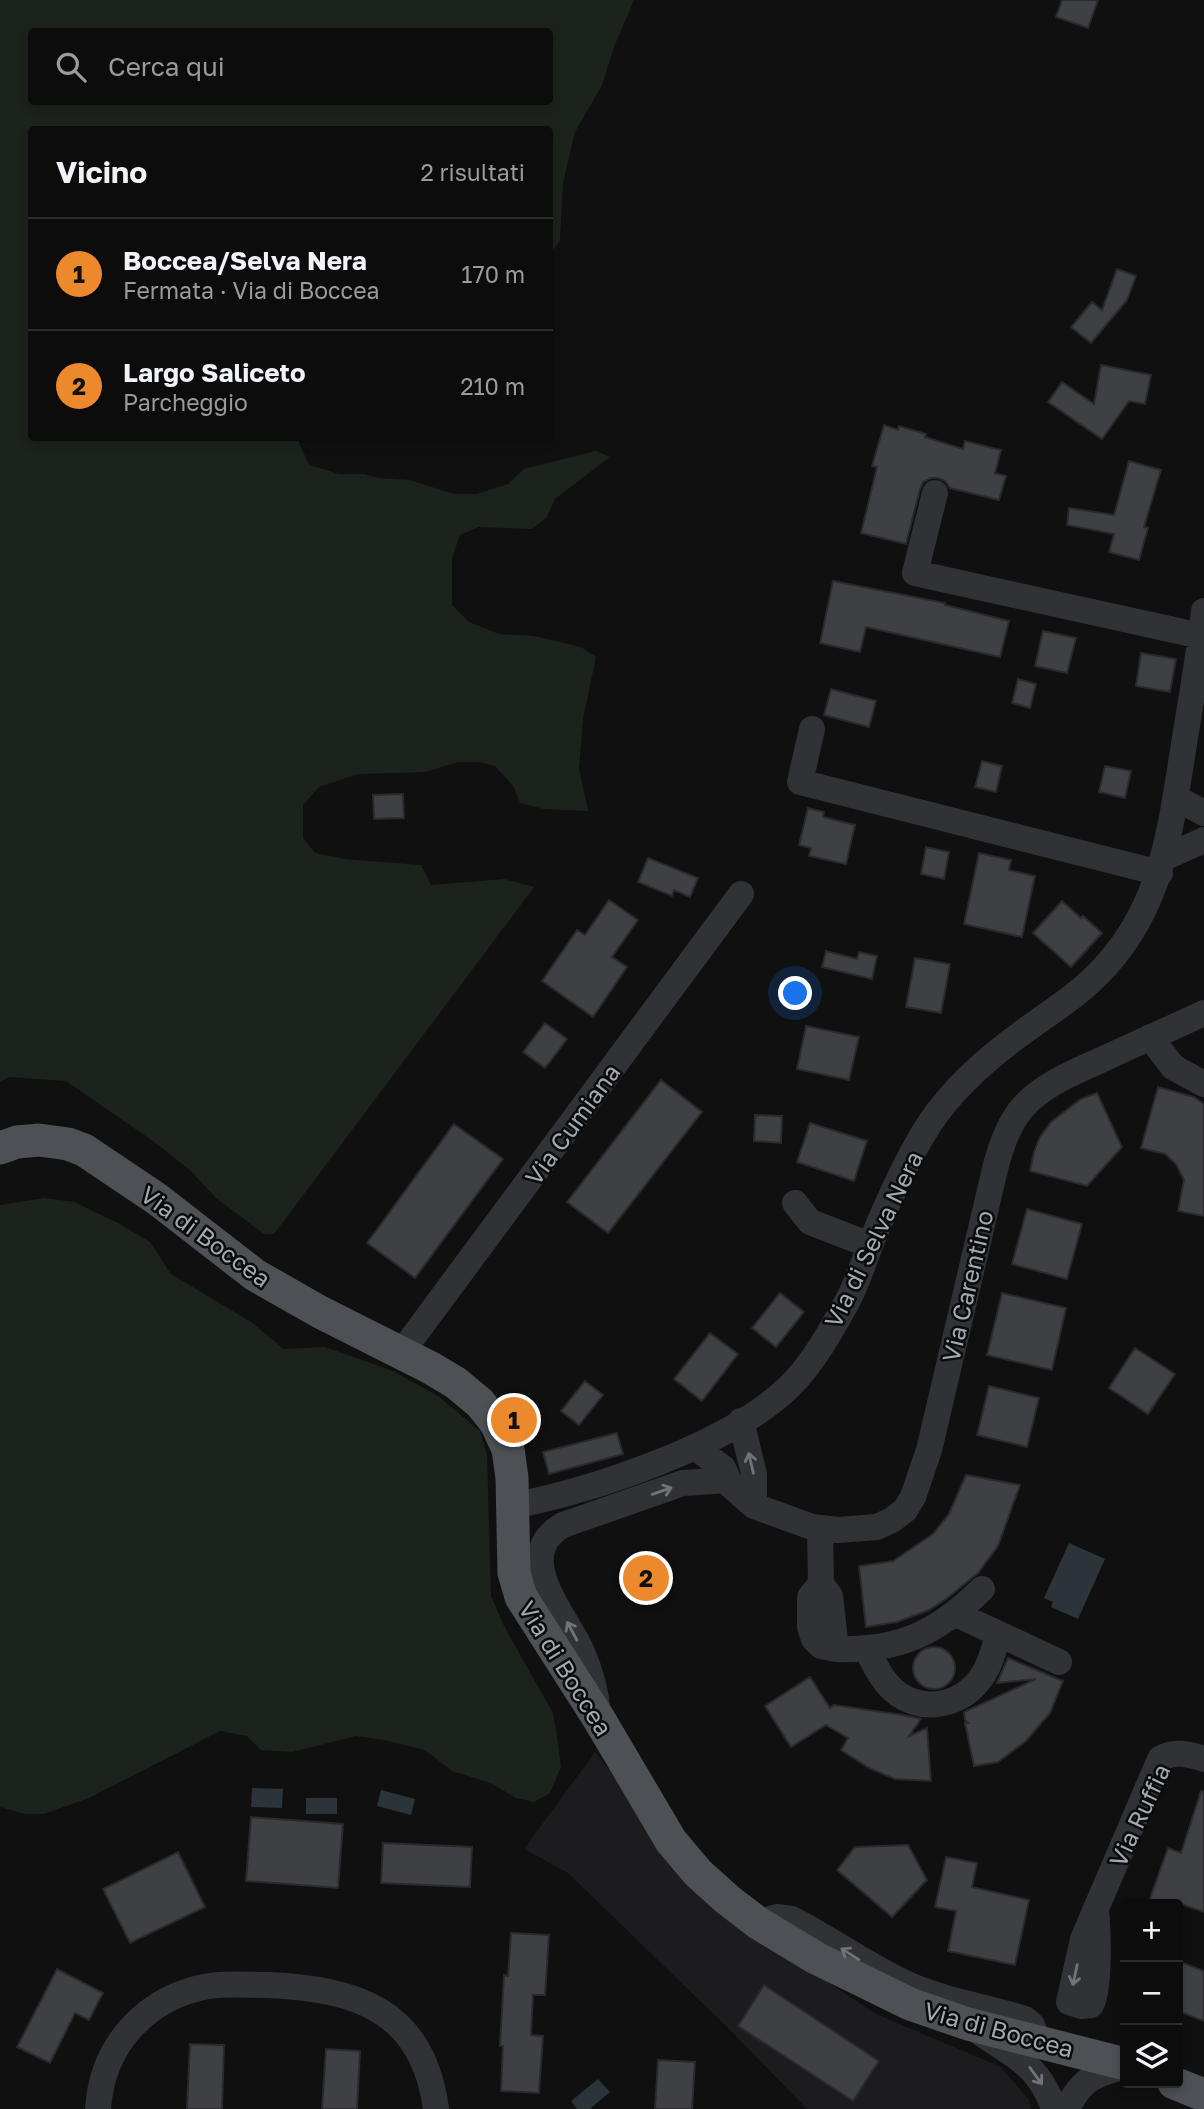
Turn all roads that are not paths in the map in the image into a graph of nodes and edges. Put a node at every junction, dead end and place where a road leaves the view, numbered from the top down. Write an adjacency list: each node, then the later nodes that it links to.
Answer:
1 (935, 493): 2 (street)
2 (1203, 624): 4 (street, Via di Selva Nera)
3 (812, 729): 7 (street)
4 (1176, 797): 5 (street); 7 (street, Via di Selva Nera)
5 (1204, 813)
6 (1204, 840): 7 (street)
7 (1162, 865): 14 (street, Via di Selva Nera)
8 (741, 894): 15 (street, Via Cumiana)
9 (1204, 1013): 10 (street, Via Carentino)
10 (1150, 1037): 11 (street); 21 (street, Via Carentino)
11 (1204, 1084)
12 (0, 1148): 15 (main road, Via di Boccea)
13 (795, 1203): 14 (street)
14 (870, 1245): 16 (street, Via di Selva Nera)
15 (401, 1353): 19 (main road, Via di Boccea)
16 (741, 1421): 17 (street, Via di Selva Nera); 20 (street, one-way to 16)
17 (695, 1447): 18 (street, Via Carentino); 19 (street, Via di Selva Nera)
18 (728, 1479): 20 (street, Via Carentino); 27 (street, one-way to 18)
19 (513, 1506): 27 (main road, Via di Boccea)
20 (754, 1506): 21 (street, Via Carentino)
21 (820, 1528): 25 (street)
22 (982, 1589): 23 (street)
23 (956, 1614): 24 (street); 25 (street)
24 (999, 1635): 25 (street); 26 (street)
25 (867, 1650)
26 (1059, 1662)
27 (599, 1718): 30 (main road, Via di Boccea)
28 (1204, 1759): 29 (street, Via Ruffia)
29 (1096, 1911)
30 (758, 1923): 31 (main road, Via di Boccea); 32 (street, one-way to 30)
31 (968, 2024): 32 (main road, Via di Boccea); 39 (street, one-way to 39)
32 (1050, 2045): 33 (main road, Via di Boccea); 40 (street)
33 (1120, 2064)
34 (1120, 2067): 40 (street)
35 (1183, 2087): 36 (main road)
36 (1204, 2095)
37 (98, 2109): 38 (street)
38 (436, 2109)
39 (1054, 2109)
40 (1065, 2109)

